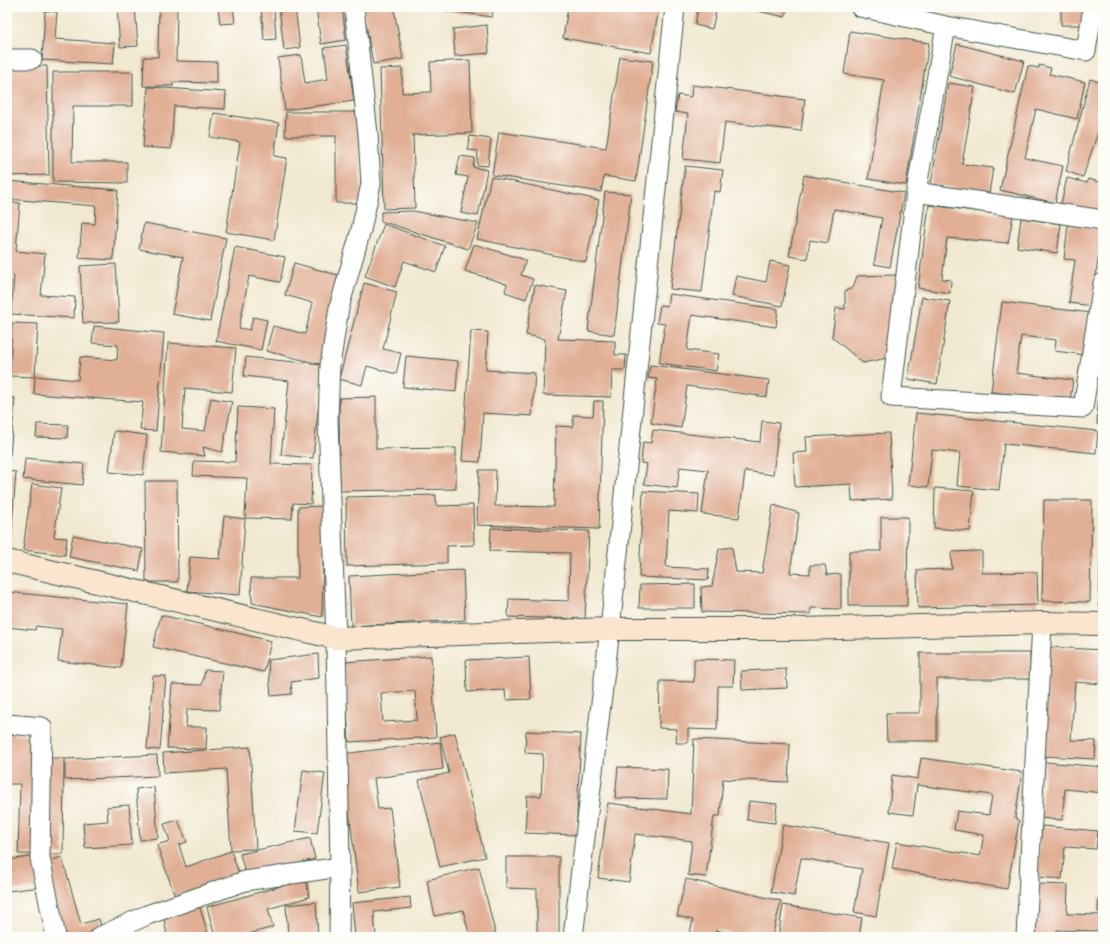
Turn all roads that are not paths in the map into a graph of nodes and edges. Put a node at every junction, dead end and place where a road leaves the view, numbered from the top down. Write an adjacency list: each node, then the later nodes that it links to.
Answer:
1 (354, 7): 15 (street)
2 (675, 7): 14 (street)
3 (860, 7): 5 (street)
4 (1103, 10): 5 (street)
5 (946, 26): 8 (street)
6 (7, 59): 7 (street)
7 (32, 59)
8 (916, 192): 9 (street); 10 (street)
9 (1103, 220)
10 (1103, 283)
11 (7, 561): 15 (street)
12 (1042, 623): 13 (street); 14 (street); 22 (street)
13 (1103, 624)
14 (610, 629): 15 (street); 21 (street)
15 (336, 638): 17 (street)
16 (7, 724): 18 (street)
17 (340, 867): 19 (street); 20 (street)
18 (56, 937)
19 (99, 937)
20 (339, 937)
21 (573, 937)
22 (1026, 937)

